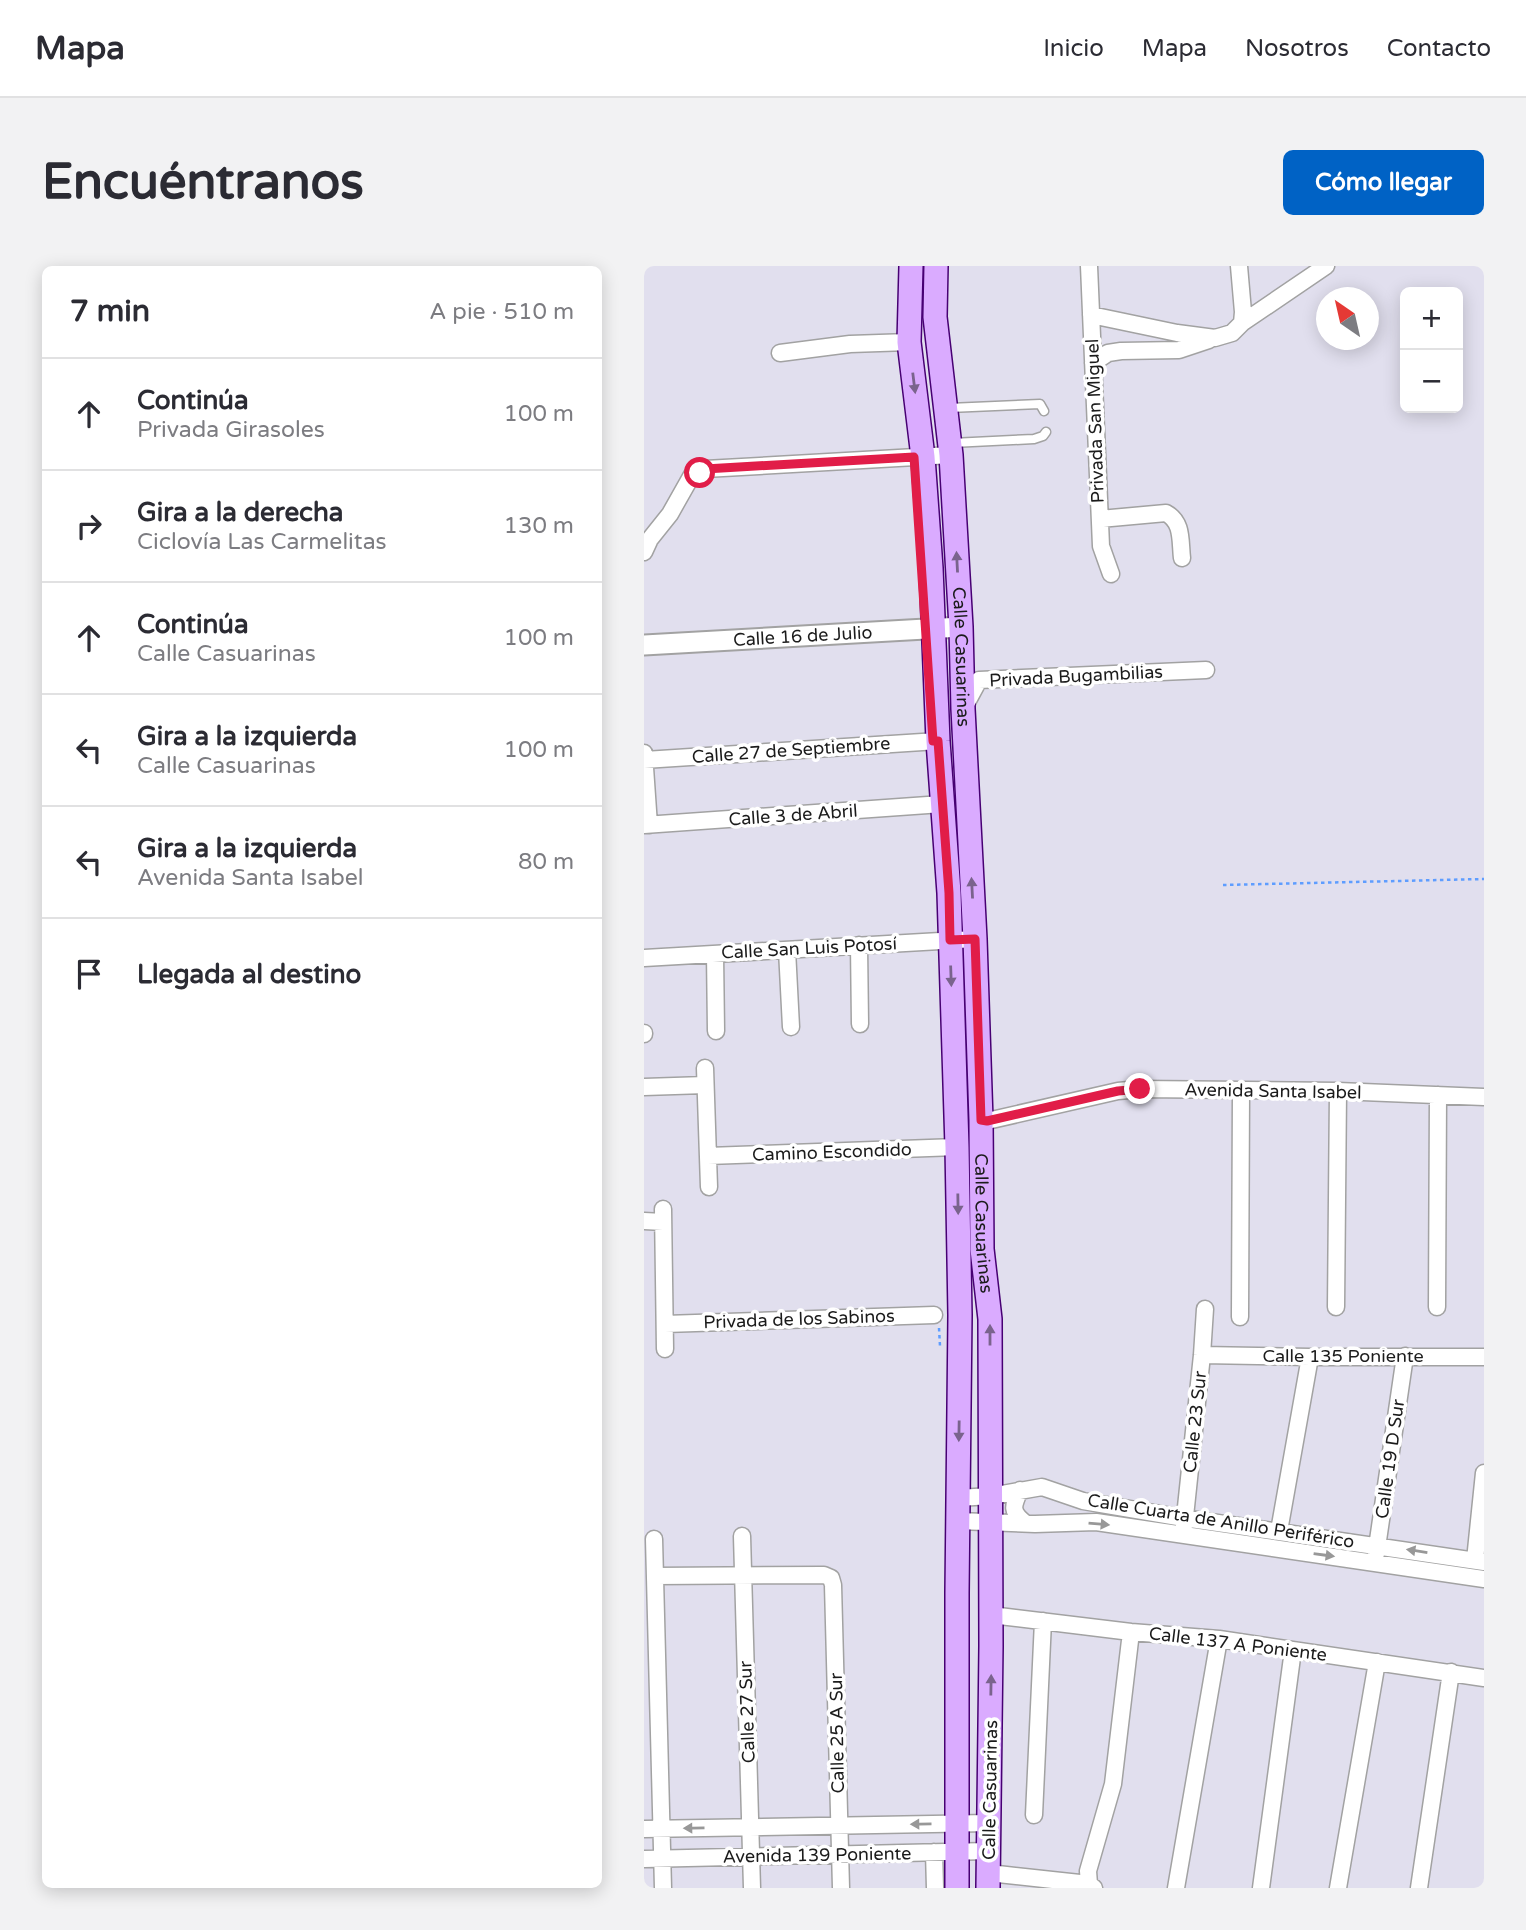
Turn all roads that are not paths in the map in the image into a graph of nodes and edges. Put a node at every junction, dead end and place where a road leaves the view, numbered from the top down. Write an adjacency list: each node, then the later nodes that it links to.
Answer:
1 (911, 266): 9 (main road, Calle Casuarinas)
2 (936, 266): 12 (main road, Calle Casuarinas)
3 (1089, 266): 6 (street, Privada San Miguel)
4 (1239, 266): 7 (street)
5 (1326, 266): 7 (street)
6 (1091, 315): 8 (street); 11 (street, Privada San Miguel)
7 (1242, 323): 8 (street)
8 (1215, 338): 11 (street)
9 (909, 342): 10 (street); 16 (main road, Calle Casuarinas, one-way to 16)
10 (780, 353)
11 (1093, 363): 17 (street, Privada San Miguel)
12 (945, 409): 13 (lane); 15 (main road, Calle Casuarinas)
13 (1044, 411)
14 (1046, 432): 15 (lane)
15 (950, 449): 16 (street); 21 (main road, Calle Casuarinas, one-way to 15)
16 (923, 457): 18 (street); 22 (main road, Calle Casuarinas)
17 (1100, 519): 19 (street); 20 (street, Privada San Miguel)
18 (647, 545)
19 (1182, 558)
20 (1111, 575)
21 (961, 627): 22 (street, Calle 16 de Julio); 25 (main road, Calle Casuarinas)
22 (934, 629): 23 (street, Calle 16 de Julio); 26 (main road, Calle Casuarinas)
23 (644, 645)
24 (1206, 670): 25 (street, Privada Bugambilias)
25 (963, 709): 31 (main road, Calle Casuarinas, one-way to 25)
26 (938, 741): 28 (street, Calle 27 de Septiembre); 29 (main road, Calle Casuarinas)
27 (644, 753): 28 (street)
28 (644, 760): 30 (street)
29 (942, 804): 30 (street, Calle 3 de Abril); 32 (main road, Calle Casuarinas)
30 (647, 825)
31 (975, 939): 32 (street, Calle San Luis Potosí); 45 (main road, Calle Casuarinas)
32 (950, 940): 33 (street, Calle San Luis Potosí); 46 (main road, Calle Casuarinas, one-way to 46)
33 (859, 945): 34 (street, Calle San Luis Potosí); 37 (street)
34 (787, 950): 35 (street, Calle San Luis Potosí); 38 (street)
35 (715, 954): 36 (street, Calle San Luis Potosí); 39 (street)
36 (644, 958)
37 (860, 1024)
38 (791, 1027)
39 (716, 1031)
40 (644, 1087): 47 (street)
41 (1241, 1091): 42 (street, Avenida Santa Isabel); 45 (street, Avenida Santa Isabel); 53 (street)
42 (1338, 1091): 43 (street, Avenida Santa Isabel); 50 (street)
43 (1438, 1095): 44 (street, Avenida Santa Isabel); 51 (street)
44 (1484, 1097)
45 (981, 1120): 64 (main road, Calle Casuarinas, one-way to 45)
46 (957, 1147): 47 (street, Camino Escondido); 65 (main road, Calle Casuarinas, one-way to 65)
47 (708, 1156): 48 (street)
48 (709, 1187)
49 (644, 1221): 55 (street)
50 (1336, 1307)
51 (1437, 1307)
52 (1205, 1310): 57 (street, Calle 23 Sur)
53 (1240, 1317)
54 (937, 1322): 55 (street, Privada de los Sabinos)
55 (665, 1324): 56 (street)
56 (665, 1349)
57 (1202, 1354): 59 (street, Calle 135 Poniente); 66 (street, Calle 23 Sur)
58 (1405, 1356): 59 (street, Calle 135 Poniente); 60 (street, Calle 135 Poniente); 74 (street, Calle 19 D Sur)
59 (1310, 1357): 70 (street)
60 (1484, 1357)
61 (1484, 1473): 75 (street)
62 (1020, 1490): 63 (street, Calle Cuarta de Anillo Periférico); 64 (street, Calle Cuarta de Anillo Periférico); 68 (street)
63 (1056, 1492): 66 (street, Calle Cuarta de Anillo Periférico); 69 (street)
64 (991, 1496): 65 (street, Calle Cuarta de Anillo Periférico); 67 (main road, Calle Casuarinas)
65 (958, 1510): 67 (street, Calle Cuarta de Anillo Periférico); 91 (main road, Calle Casuarinas)
66 (1184, 1518): 70 (street, Calle Cuarta de Anillo Periférico); 71 (street, Calle 23 Sur)
67 (991, 1522): 68 (street, Calle Cuarta de Anillo Periférico); 80 (main road, Calle Casuarinas)
68 (1025, 1523): 69 (street, Calle Cuarta de Anillo Periférico)
69 (1047, 1524): 71 (street, Calle Cuarta de Anillo Periférico, one-way to 71)
70 (1279, 1531): 74 (street, Calle Cuarta de Anillo Periférico)
71 (1182, 1535): 76 (street, Calle Cuarta de Anillo Periférico, one-way to 76)
72 (742, 1536): 78 (street, Calle 27 Sur)
73 (654, 1539): 77 (street)
74 (1378, 1545): 75 (street, Calle Cuarta de Anillo Periférico, one-way to 74); 76 (street, Calle 19 D Sur)
75 (1479, 1561)
76 (1375, 1563): 79 (street, Calle Cuarta de Anillo Periférico)
77 (655, 1576): 78 (street); 88 (street)
78 (743, 1576): 92 (street, Calle 25 A Sur); 93 (street, Calle 27 Sur)
79 (1484, 1579)
80 (991, 1615): 81 (street, Calle 137 A Poniente); 90 (main road, Calle Casuarinas, one-way to 80)
81 (1043, 1621): 82 (street, Calle 137 A Poniente); 89 (street)
82 (1131, 1632): 83 (street, Calle 137 A Poniente); 102 (street)
83 (1219, 1639): 84 (street, Calle 137 A Poniente); 108 (street)
84 (1293, 1650): 85 (street, Calle 137 A Poniente); 109 (street)
85 (1377, 1662): 86 (street, Calle 137 A Poniente); 110 (street)
86 (1451, 1672): 87 (street, Calle 137 A Poniente); 111 (street)
87 (1484, 1678)
88 (651, 1703): 95 (street)
89 (1034, 1815)
90 (989, 1823): 91 (street, Avenida 139 Poniente); 101 (main road, Calle Casuarinas)
91 (957, 1824): 92 (street, Avenida 139 Poniente, one-way to 92); 96 (main road, Calle Casuarinas)
92 (839, 1826): 93 (street, Avenida 139 Poniente); 97 (street, Calle 25 A Sur)
93 (750, 1827): 95 (street, Avenida 139 Poniente, one-way to 95); 98 (street, Calle 27 Sur)
94 (644, 1829): 95 (street, Avenida 139 Poniente)
95 (662, 1829): 99 (street)
96 (945, 1852): 97 (street, Avenida 139 Poniente); 101 (street, Avenida 139 Poniente); 106 (street); 107 (main road, Calle Casuarinas)
97 (840, 1854): 98 (street, Avenida 139 Poniente); 105 (street, Calle 25 A Sur)
98 (751, 1856): 99 (street, Avenida 139 Poniente); 104 (street, Calle 27 Sur)
99 (662, 1858): 100 (street, Avenida 139 Poniente); 103 (street)
100 (644, 1859)
101 (989, 1871): 102 (street, Avenida 139 Poniente)
102 (1091, 1886)
103 (663, 1888)
104 (752, 1888)
105 (841, 1888)
106 (934, 1888)
107 (957, 1888)
108 (1176, 1888)
109 (1261, 1888)
110 (1338, 1888)
111 (1419, 1888)

